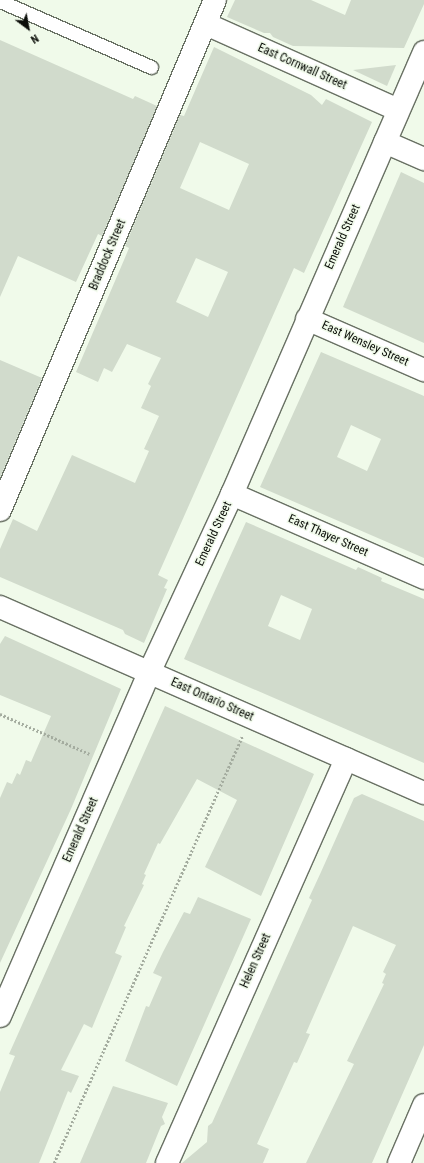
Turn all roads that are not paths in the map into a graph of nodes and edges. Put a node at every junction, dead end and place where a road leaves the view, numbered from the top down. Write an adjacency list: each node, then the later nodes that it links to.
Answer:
1 (215, 0): 3 (street, Braddock Street)
2 (0, 1): 5 (lane)
3 (206, 24): 6 (street, East Cornwall Street); 12 (street, Braddock Street)
4 (424, 52): 6 (street, Emerald Street)
5 (151, 67)
6 (398, 110): 7 (street, Emerald Street)
7 (385, 142): 8 (street); 9 (street, Emerald Street)
8 (424, 159)
9 (307, 319): 10 (street, East Wensley Street); 11 (street, Emerald Street)
10 (424, 370)
11 (232, 494): 13 (street, East Thayer Street); 15 (street, Emerald Street)
12 (0, 510)
13 (424, 578)
14 (0, 607): 15 (street, East Ontario Street)
15 (149, 673): 16 (street, East Ontario Street); 18 (street, Emerald Street)
16 (346, 759): 17 (street, East Ontario Street); 20 (street, Helen Street)
17 (424, 794)
18 (0, 1016)
19 (424, 1105): 21 (street)
20 (167, 1163)
21 (399, 1163)

